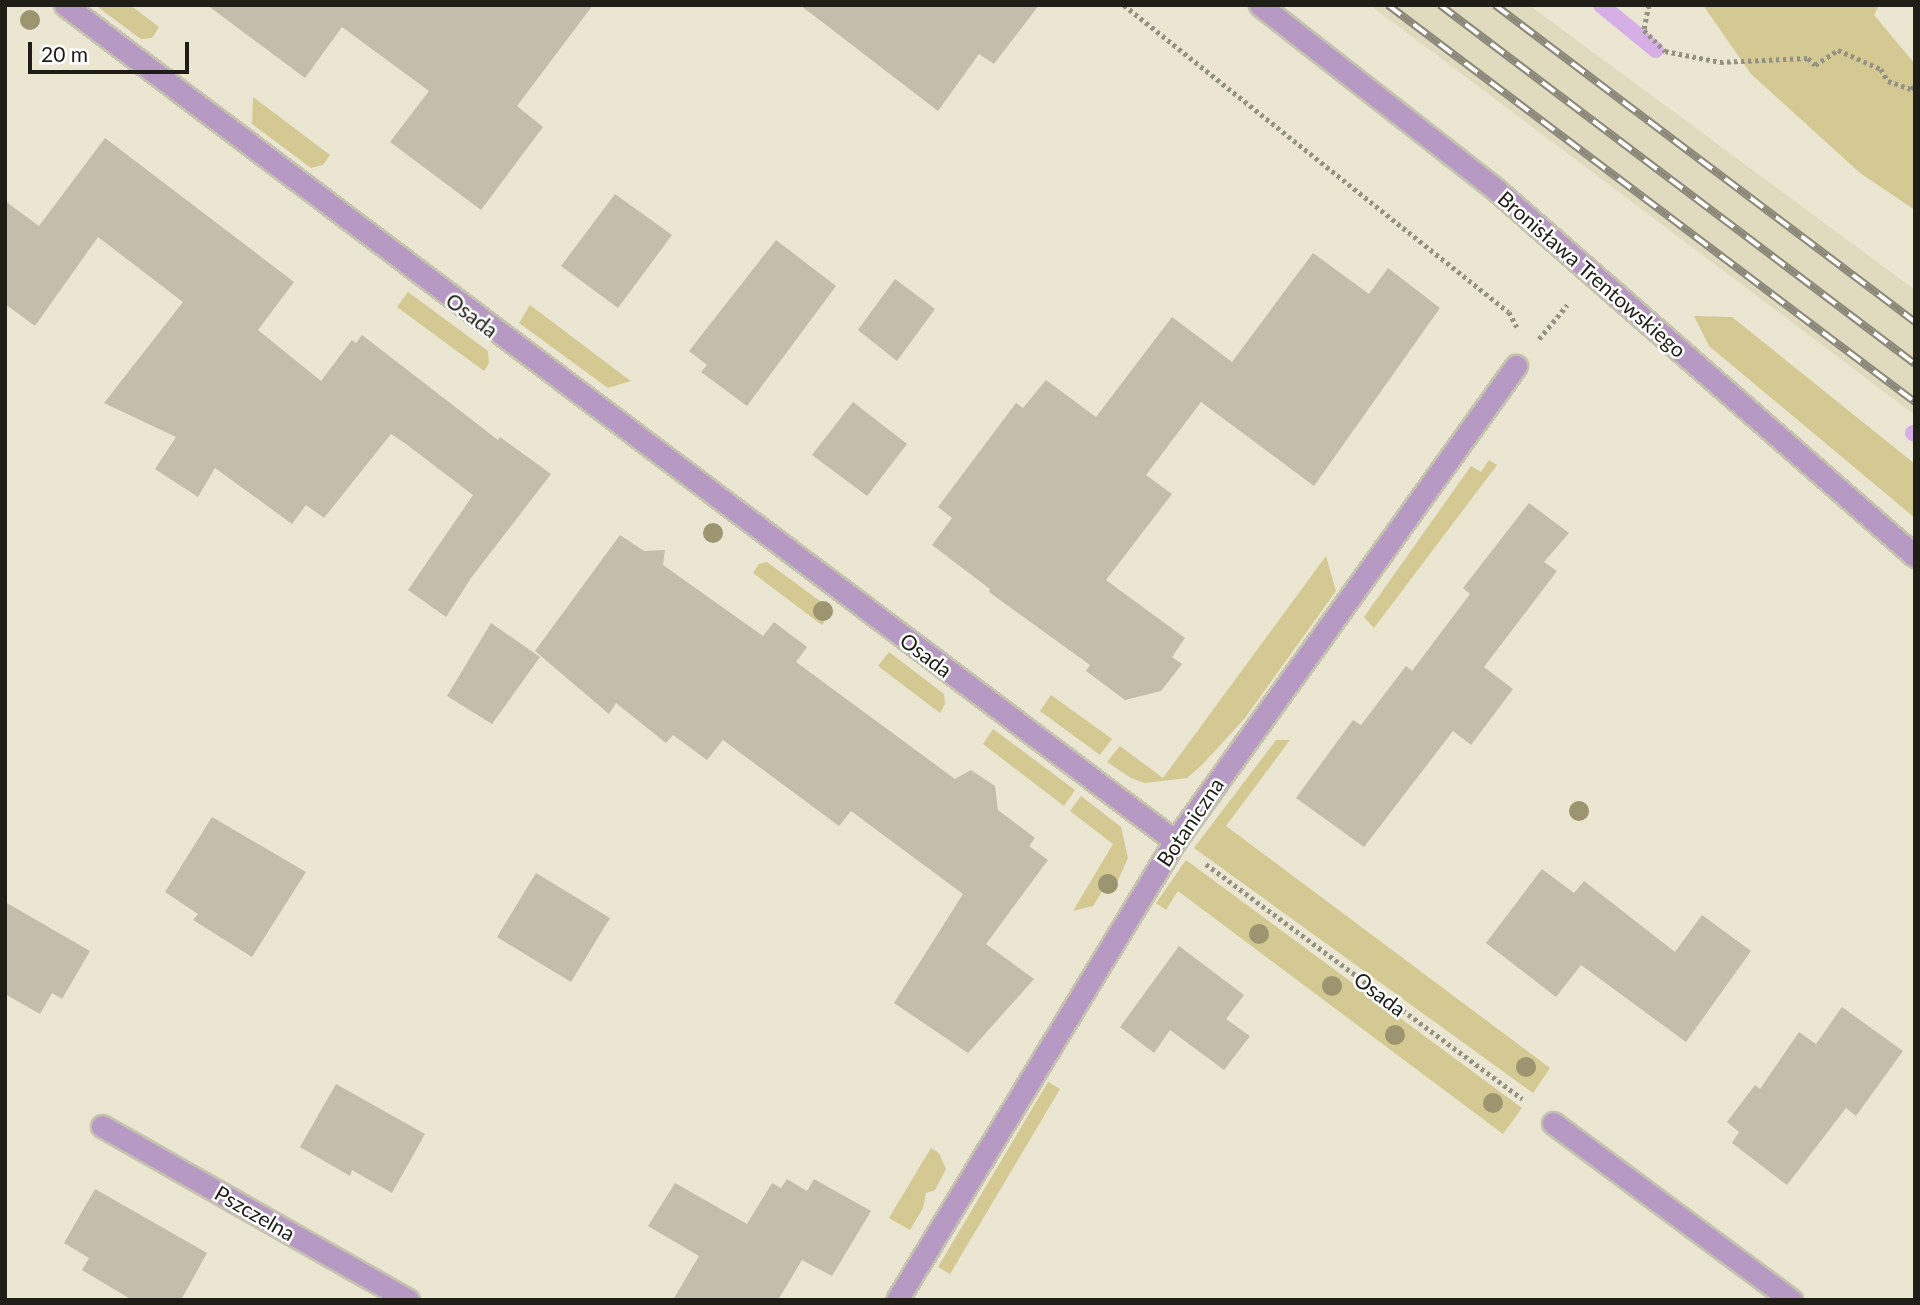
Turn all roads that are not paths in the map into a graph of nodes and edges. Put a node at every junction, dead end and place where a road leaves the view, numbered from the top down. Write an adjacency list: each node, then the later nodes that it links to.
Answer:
1 (65, 5): 5 (street, Osada)
2 (1260, 5): 4 (street, Bronisława Trentowskiego)
3 (1516, 366): 5 (street, Botaniczna)
4 (1915, 556)
5 (1174, 841): 9 (street, Botaniczna)
6 (1553, 1123): 10 (street)
7 (102, 1126): 8 (street, Pszczelna)
8 (408, 1300)
9 (897, 1300)
10 (1791, 1300)

